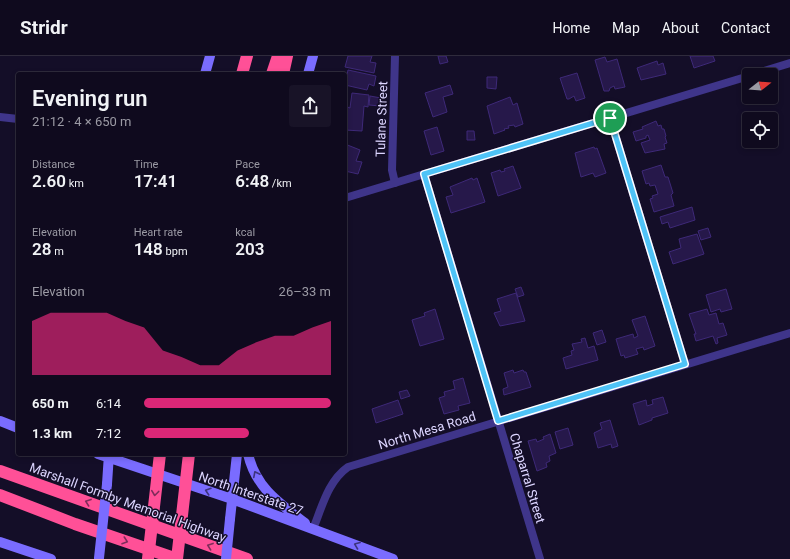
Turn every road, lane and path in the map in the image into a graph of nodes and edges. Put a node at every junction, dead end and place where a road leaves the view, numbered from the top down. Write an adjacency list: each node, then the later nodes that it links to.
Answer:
1 (210, 56): 9 (main road)
2 (248, 56): 10 (highway)
3 (278, 56): 11 (highway)
4 (287, 56): 12 (highway)
5 (314, 56): 13 (main road)
6 (395, 56): 19 (street, Tulane Street)
7 (790, 63): 8 (street)
8 (773, 68)
9 (206, 72)
10 (243, 72)
11 (273, 72)
12 (283, 72)
13 (309, 72)
14 (742, 77): 16 (street)
15 (0, 117): 17 (street)
16 (610, 118): 18 (street); 22 (street)
17 (16, 119)
18 (424, 174): 19 (street); 26 (street, Chaparral Street)
19 (395, 183): 20 (street)
20 (347, 197)
21 (790, 333): 22 (street, North Mesa Road)
22 (685, 364): 26 (street, North Mesa Road)
23 (0, 416): 24 (main road)
24 (16, 420)
25 (0, 421): 27 (main road)
26 (498, 421): 39 (street, North Mesa Road); 50 (street, Chaparral Street)
27 (16, 427)
28 (109, 456): 42 (main road, bridge)
29 (112, 456): 36 (main road, North Interstate 27, one-way to 29)
30 (160, 456): 45 (highway, one-way to 45, bridge)
31 (189, 456): 46 (highway, bridge)
32 (237, 456): 36 (main road)
33 (249, 456): 39 (main road, one-way to 33)
34 (0, 471): 48 (highway, Marshall Formby Memorial Highway, one-way to 34)
35 (0, 495): 38 (highway)
36 (232, 499): 39 (main road, North Interstate 27); 47 (main road, bridge)
37 (0, 501): 38 (highway)
38 (75, 524): 46 (highway, one-way to 46)
39 (313, 529): 49 (main road, North Interstate 27, one-way to 39)
40 (0, 542): 41 (main road)
41 (20, 549): 43 (main road); 44 (main road)
42 (99, 558)
43 (33, 559)
44 (51, 559)
45 (148, 559)
46 (177, 559)
47 (226, 559)
48 (247, 559)
49 (393, 559)
50 (540, 559)

